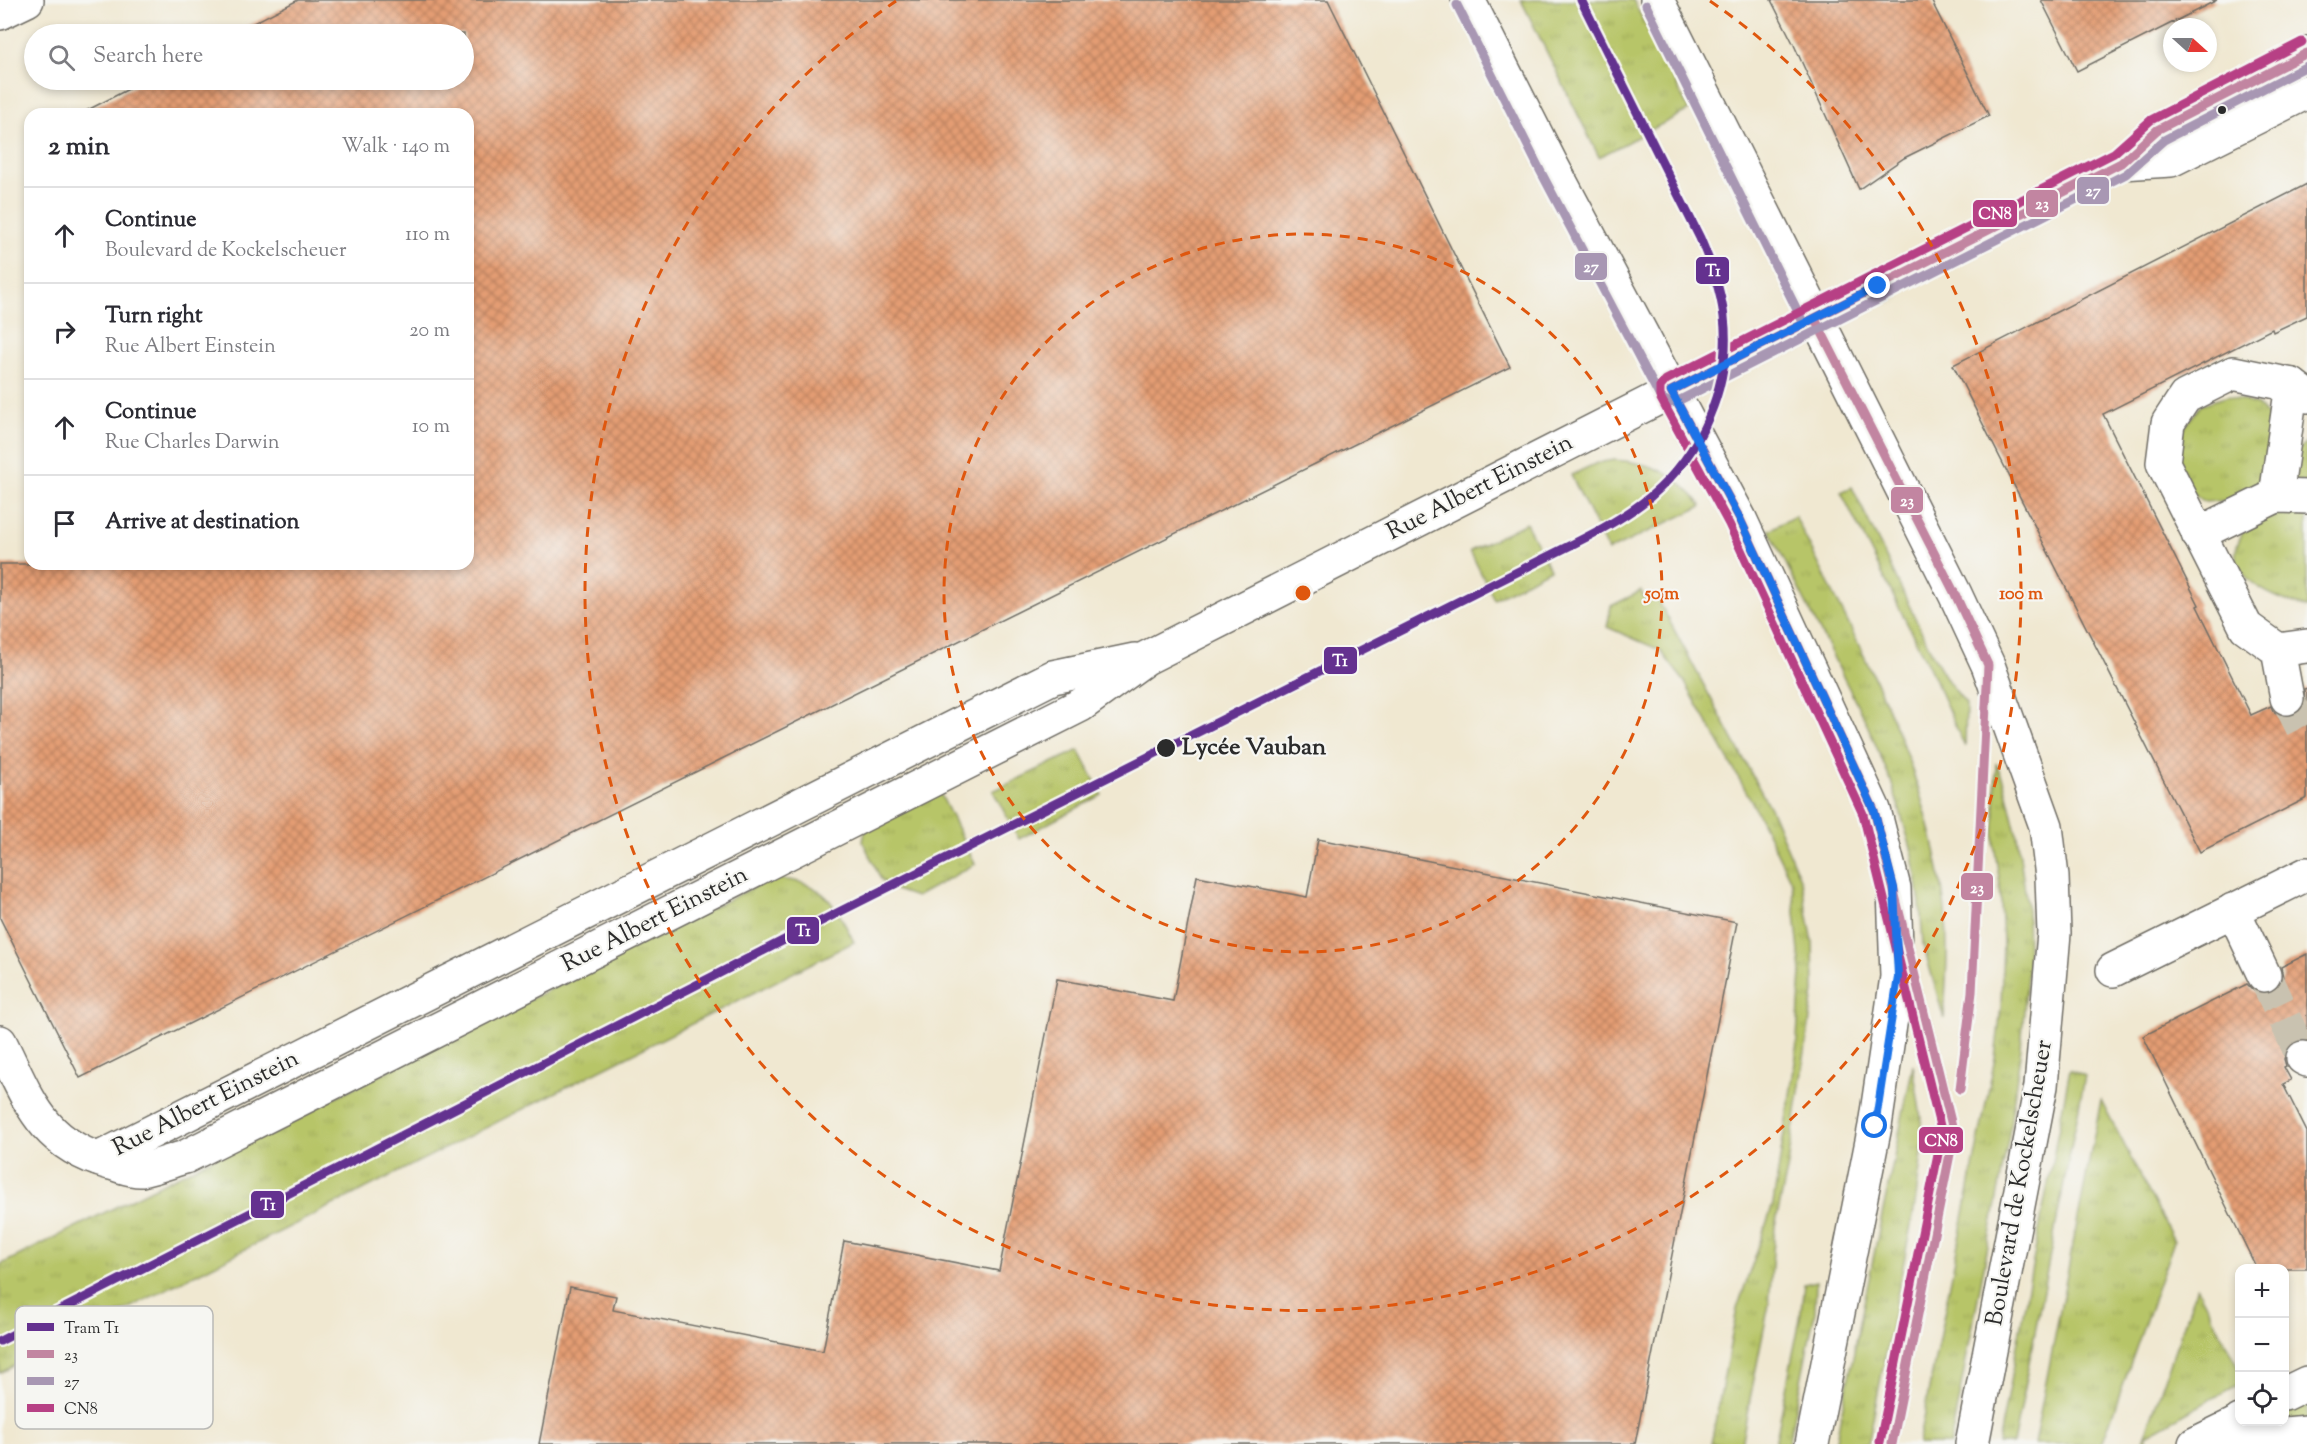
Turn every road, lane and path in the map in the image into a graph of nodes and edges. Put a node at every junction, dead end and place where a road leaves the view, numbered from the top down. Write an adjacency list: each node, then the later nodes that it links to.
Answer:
1 (27, 0): 4 (street)
2 (1468, 0): 9 (street)
3 (1657, 0): 8 (street, Boulevard de Kockelscheuer)
4 (0, 13)
5 (2307, 53): 7 (street)
6 (2307, 92): 7 (street)
7 (2121, 163): 8 (street, Rue Albert Einstein)
8 (1815, 318): 9 (street, Rue Albert Einstein); 25 (street, Boulevard de Kockelscheuer)
9 (1671, 391): 19 (street, Rue Albert Einstein); 24 (street)
10 (2299, 391): 11 (street); 12 (street)
11 (2292, 496): 12 (street)
12 (2198, 534): 13 (street)
13 (2293, 648): 14 (street)
14 (2287, 698)
15 (2307, 874): 16 (street)
16 (2233, 910): 17 (street); 18 (street)
17 (2113, 970)
18 (2264, 975)
19 (0, 1042)
20 (2307, 1383): 21 (street)
21 (2289, 1392)
22 (2246, 1431): 23 (street); 26 (street)
23 (2307, 1432)
24 (1812, 1444)
25 (1972, 1444)
26 (2195, 1444)

